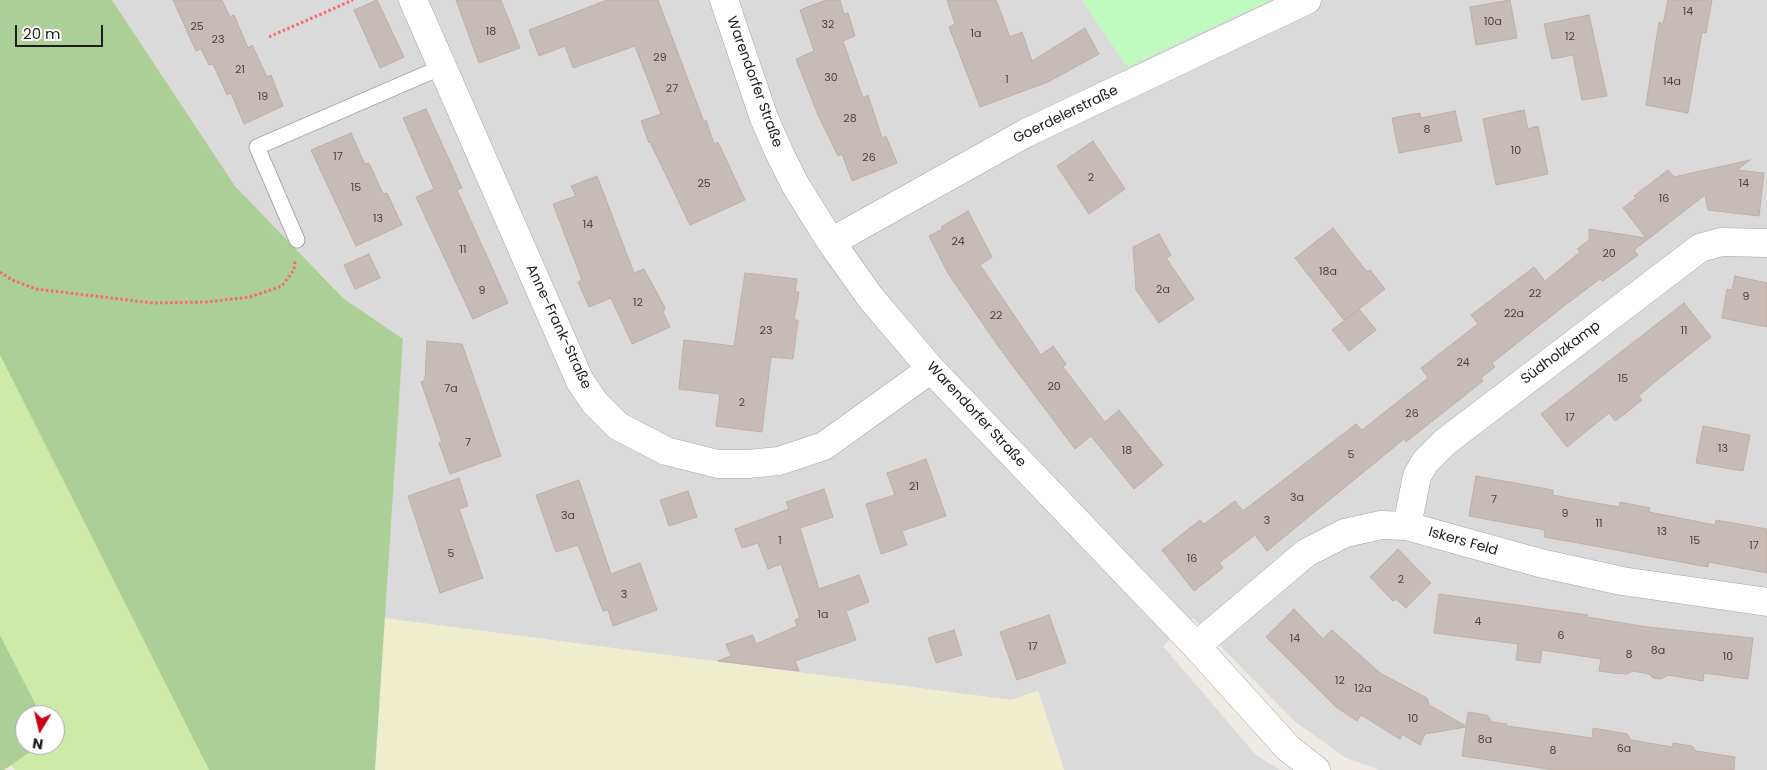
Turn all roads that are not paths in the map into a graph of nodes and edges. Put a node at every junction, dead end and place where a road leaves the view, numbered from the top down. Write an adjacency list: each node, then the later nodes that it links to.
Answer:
1 (412, 0): 4 (street, Anne-Frank-Straße)
2 (724, 0): 6 (street, Warendorfer Straße)
3 (1307, 0): 6 (street, Goerdelerstraße)
4 (442, 67): 5 (lane); 8 (street, Anne-Frank-Straße)
5 (297, 240)
6 (830, 242): 8 (street, Warendorfer Straße)
7 (1767, 243): 9 (street, Südholzkamp)
8 (931, 369): 11 (street, Warendorfer Straße)
9 (1407, 526): 10 (street, Iskers Feld); 11 (street, Iskers Feld)
10 (1767, 602)
11 (1196, 646): 12 (street, Warendorfer Straße)
12 (1316, 770)

